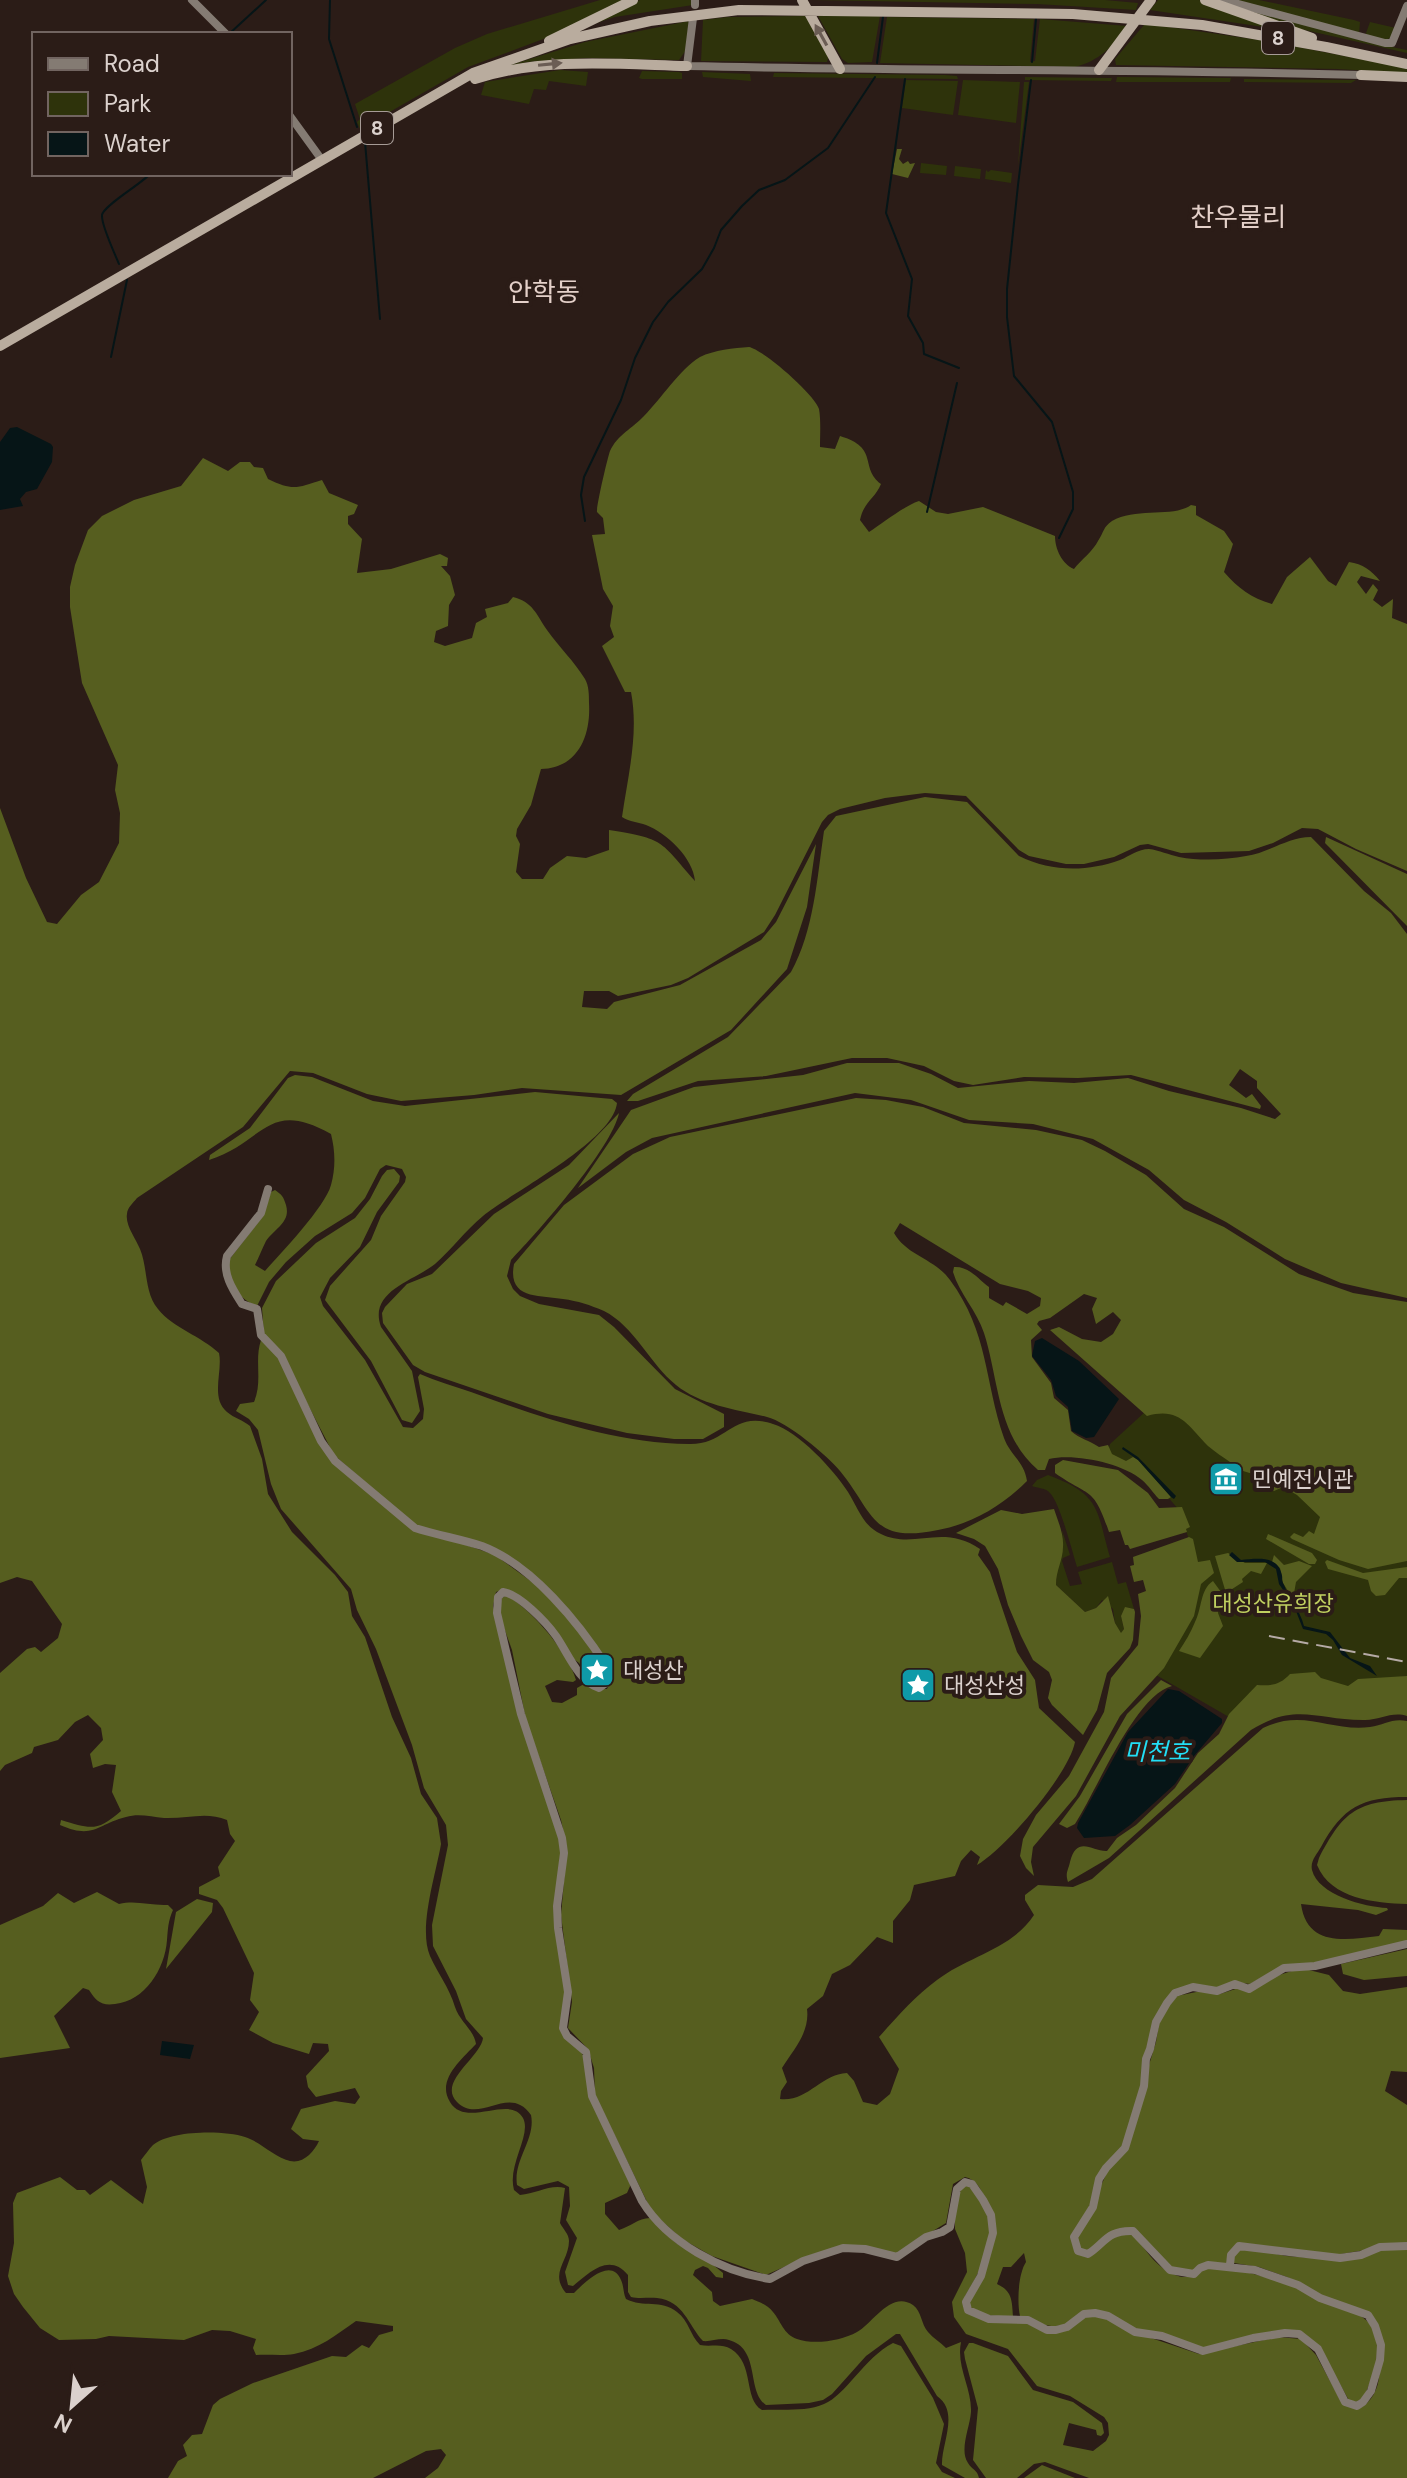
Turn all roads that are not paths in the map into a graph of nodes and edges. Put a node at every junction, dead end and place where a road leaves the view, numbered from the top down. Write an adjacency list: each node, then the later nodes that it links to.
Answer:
1 (192, 0): 11 (street)
2 (633, 0): 13 (highway)
3 (802, 0): 16 (highway, one-way to 3)
4 (1151, 0): 17 (highway)
5 (1205, 0): 12 (highway)
6 (1223, 0): 7 (street)
7 (1407, 6)
8 (788, 7): 9 (highway, 8); 13 (highway, 8); 20 (highway, 8)
9 (1149, 17): 12 (highway, 8); 14 (highway, 8)
10 (693, 18): 15 (street)
11 (224, 32)
12 (1312, 38): 14 (highway, 8)
13 (549, 41): 22 (highway, 8)
14 (1407, 61)
15 (687, 66): 16 (street); 20 (highway, one-way to 15)
16 (840, 69): 17 (street)
17 (1099, 70): 18 (street)
18 (1361, 75): 19 (highway)
19 (1407, 77)
20 (447, 88): 25 (highway, 8)
21 (292, 119): 22 (street)
22 (319, 156): 23 (highway, 8)
23 (292, 171)
24 (284, 176): 25 (highway, 8)
25 (0, 344)
26 (268, 1189): 29 (street)
27 (1407, 1944): 29 (street)
28 (1407, 2246): 29 (street)
29 (1230, 2265)

